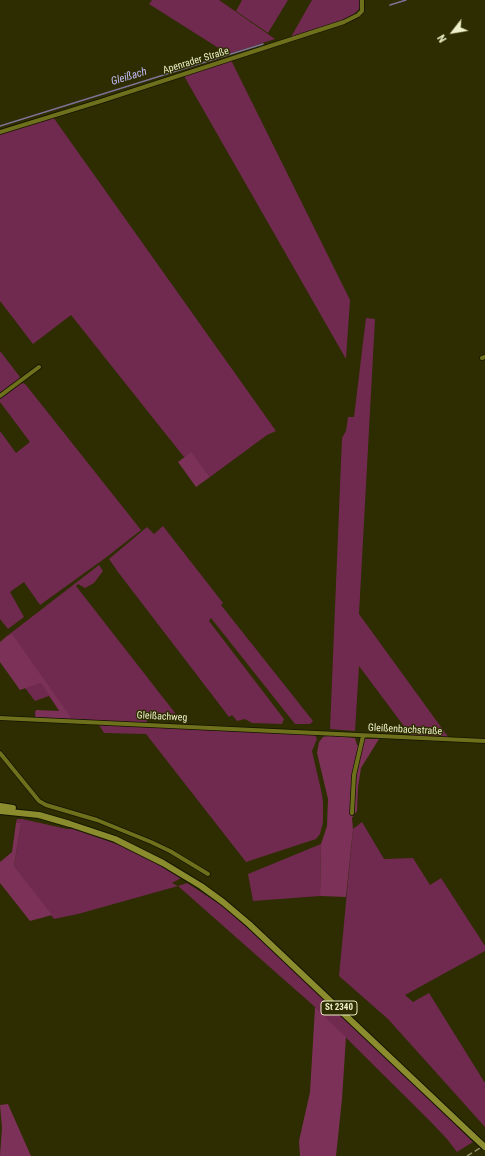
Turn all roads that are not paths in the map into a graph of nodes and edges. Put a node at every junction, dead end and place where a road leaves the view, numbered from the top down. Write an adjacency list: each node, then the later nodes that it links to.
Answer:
1 (362, 0): 2 (street, Apenrader Straße)
2 (0, 132)
3 (39, 368): 4 (street)
4 (0, 396)
5 (0, 718): 6 (street, Gleißachweg)
6 (324, 733): 7 (street, Gleißenbachstraße)
7 (363, 736): 8 (street, Gleißenbachstraße); 12 (street)
8 (485, 741)
9 (0, 753): 14 (street)
10 (0, 806): 13 (main road, St 2340)
11 (0, 811): 13 (main road, St 2340)
12 (352, 813)
13 (32, 814): 15 (main road, St 2340, bridge)
14 (208, 874)
15 (485, 1147)

